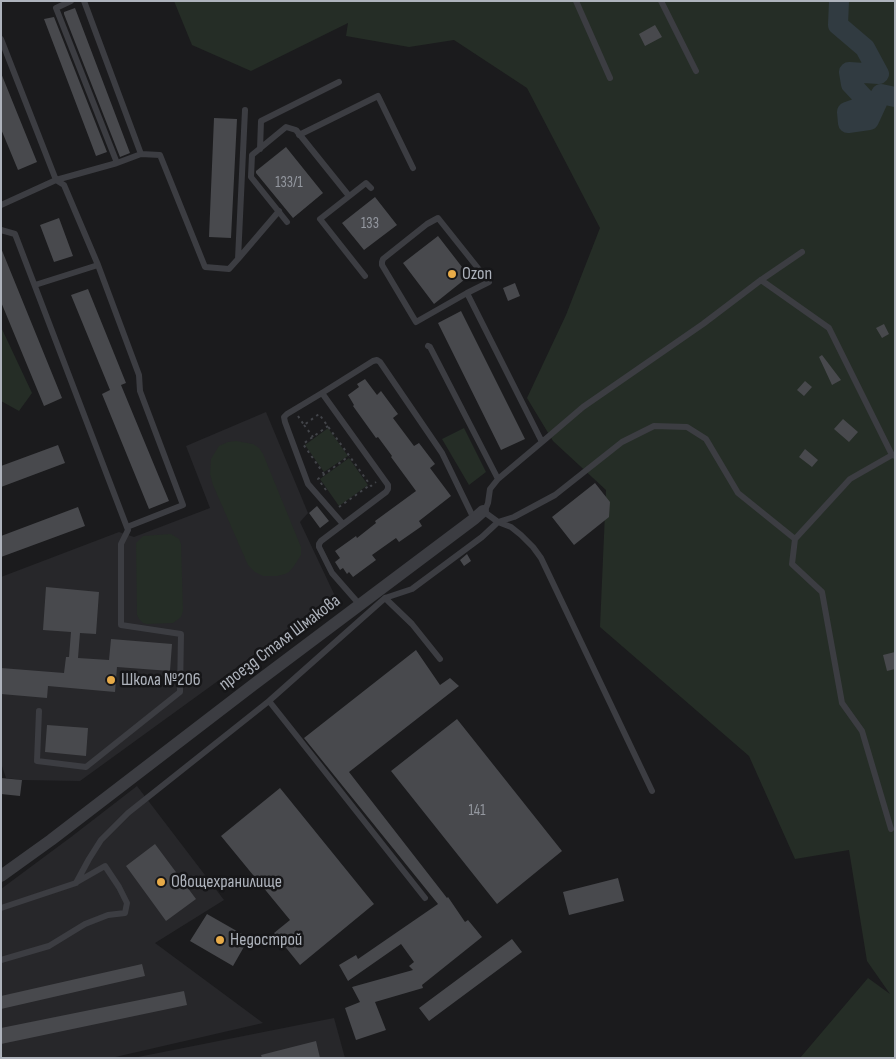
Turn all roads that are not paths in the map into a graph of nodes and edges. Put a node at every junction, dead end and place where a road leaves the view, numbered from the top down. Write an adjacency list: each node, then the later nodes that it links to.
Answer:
1 (71, 1): 13 (lane)
2 (84, 1): 12 (lane)
3 (576, 1): 7 (lane)
4 (661, 1): 6 (lane)
5 (1, 40): 15 (lane)
6 (696, 71)
7 (610, 78)
8 (340, 82): 11 (lane)
9 (245, 110): 23 (lane)
10 (299, 135): 11 (lane); 14 (lane); 17 (lane)
11 (260, 148): 19 (lane)
12 (141, 154): 13 (lane); 23 (lane)
13 (117, 163): 15 (lane)
14 (413, 168)
15 (56, 180): 18 (lane); 24 (lane)
16 (371, 188): 17 (lane)
17 (349, 196): 25 (lane)
18 (1, 206)
19 (279, 211): 20 (lane); 23 (lane)
20 (287, 222)
21 (1, 230): 27 (lane)
22 (802, 252): 26 (lane)
23 (238, 259)
24 (98, 265): 27 (lane); 37 (lane)
25 (366, 276)
26 (760, 280): 31 (lane); 32 (lane)
27 (35, 286): 37 (lane)
28 (467, 293): 28 (lane); 31 (lane)
29 (428, 346): 33 (lane)
30 (322, 393): 34 (lane); 36 (lane); 36 (lane)
31 (542, 442): 33 (lane)
32 (893, 455): 38 (lane)
33 (498, 479): 34 (lane)
34 (479, 515): 35 (lane); 40 (street, проезд Сталя Шмакова)
35 (498, 522): 38 (lane); 39 (lane); 44 (lane)
36 (343, 524): 40 (lane)
37 (127, 527): 43 (lane)
38 (795, 539): 45 (lane)
39 (386, 598): 41 (lane); 42 (lane)
40 (360, 604): 46 (street, проезд Сталя Шмакова)
41 (440, 659)
42 (270, 701): 47 (lane); 48 (lane)
43 (39, 711)
44 (652, 791)
45 (890, 829)
46 (1, 876)
47 (76, 883): 49 (lane); 50 (lane)
48 (426, 898)
49 (1, 908)
50 (1, 960)

